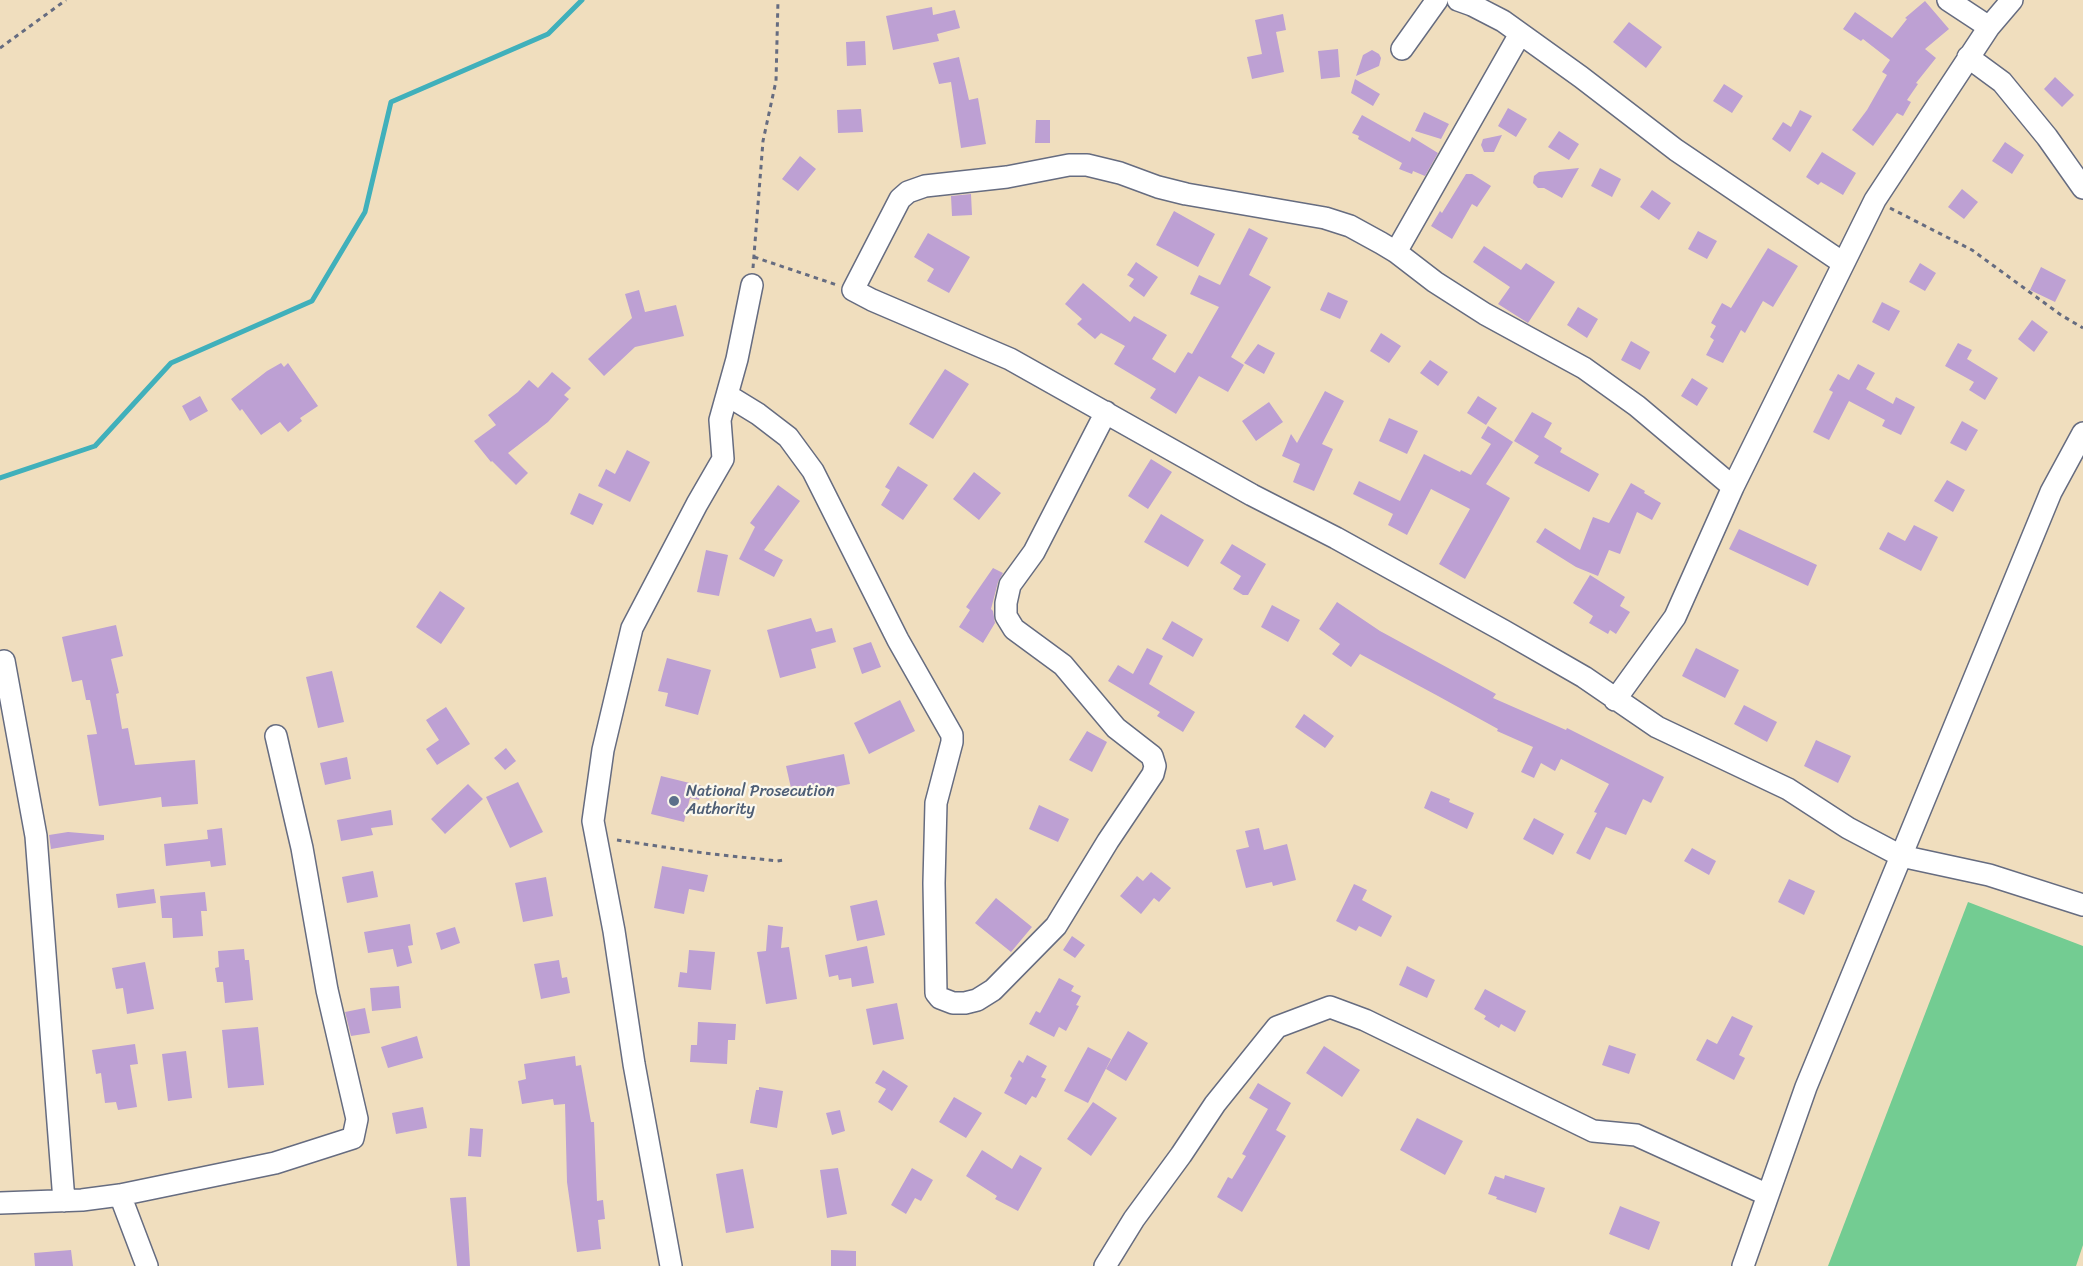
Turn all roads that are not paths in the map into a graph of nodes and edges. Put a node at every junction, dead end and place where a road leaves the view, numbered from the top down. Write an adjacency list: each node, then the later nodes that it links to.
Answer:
1 (1437, 0): 7 (street)
2 (1458, 0): 6 (street)
3 (1948, 0): 5 (street)
4 (2012, 0): 5 (street)
5 (1989, 27): 8 (street)
6 (1520, 34): 10 (street); 11 (street)
7 (1402, 49)
8 (1968, 57): 9 (street); 11 (street)
9 (2083, 188)
10 (1396, 252): 14 (street); 16 (street)
11 (1843, 263): 16 (street)
12 (752, 285): 13 (street)
13 (727, 395): 14 (street); 27 (street)
14 (1106, 412): 18 (street)
15 (2083, 433): 20 (street)
16 (1733, 487): 18 (street)
17 (4, 661): 24 (street)
18 (1615, 700): 20 (street)
19 (276, 736): 22 (street)
20 (1901, 856): 21 (street); 23 (street)
21 (2083, 904)
22 (120, 1195): 24 (street); 26 (street)
23 (1768, 1195): 28 (street); 29 (street)
24 (64, 1201): 25 (street)
25 (0, 1203)
26 (147, 1266)
27 (671, 1266)
28 (1105, 1266)
29 (1743, 1266)

